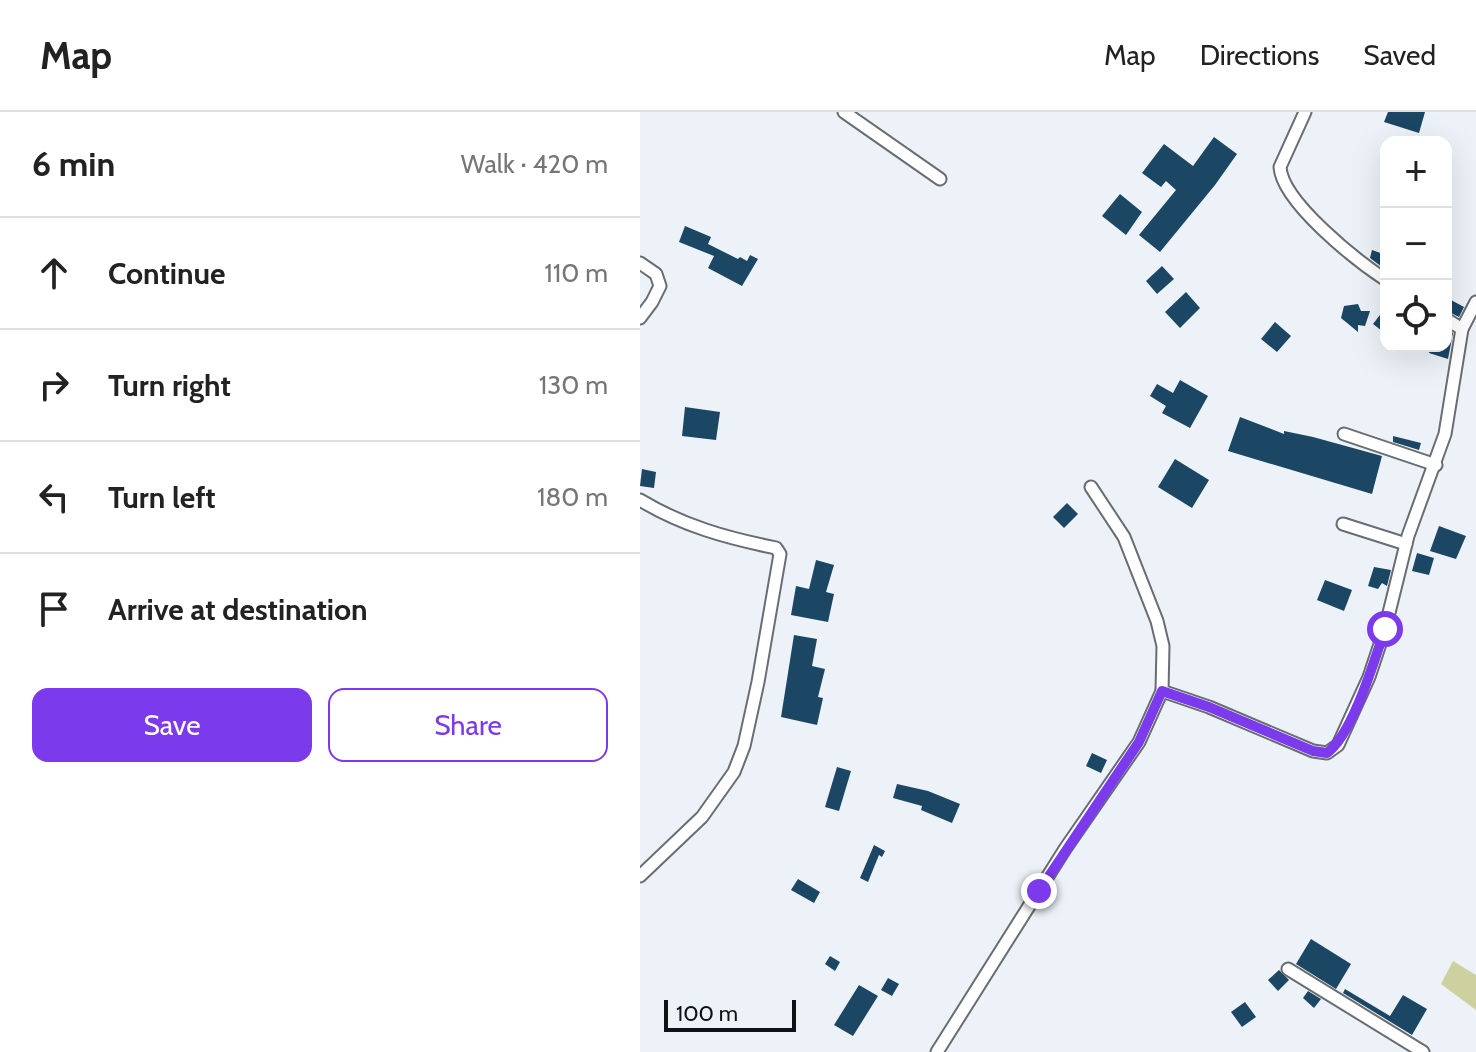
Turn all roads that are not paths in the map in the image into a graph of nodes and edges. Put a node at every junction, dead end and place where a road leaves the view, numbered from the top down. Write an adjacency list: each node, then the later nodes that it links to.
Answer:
1 (844, 112): 3 (street)
2 (1305, 112): 5 (street)
3 (940, 179)
4 (640, 263): 7 (street)
5 (1380, 275)
6 (1476, 302): 9 (street)
7 (640, 318)
8 (1452, 323): 9 (street)
9 (1462, 329): 11 (street)
10 (1344, 434): 11 (street)
11 (1436, 465): 15 (street)
12 (1091, 487): 16 (street)
13 (640, 500): 17 (street)
14 (1343, 524): 15 (street)
15 (1406, 544): 16 (street)
16 (1162, 691): 20 (street)
17 (640, 876)
18 (1288, 969): 19 (street)
19 (1405, 1048): 21 (street)
20 (937, 1052)
21 (1423, 1052)

